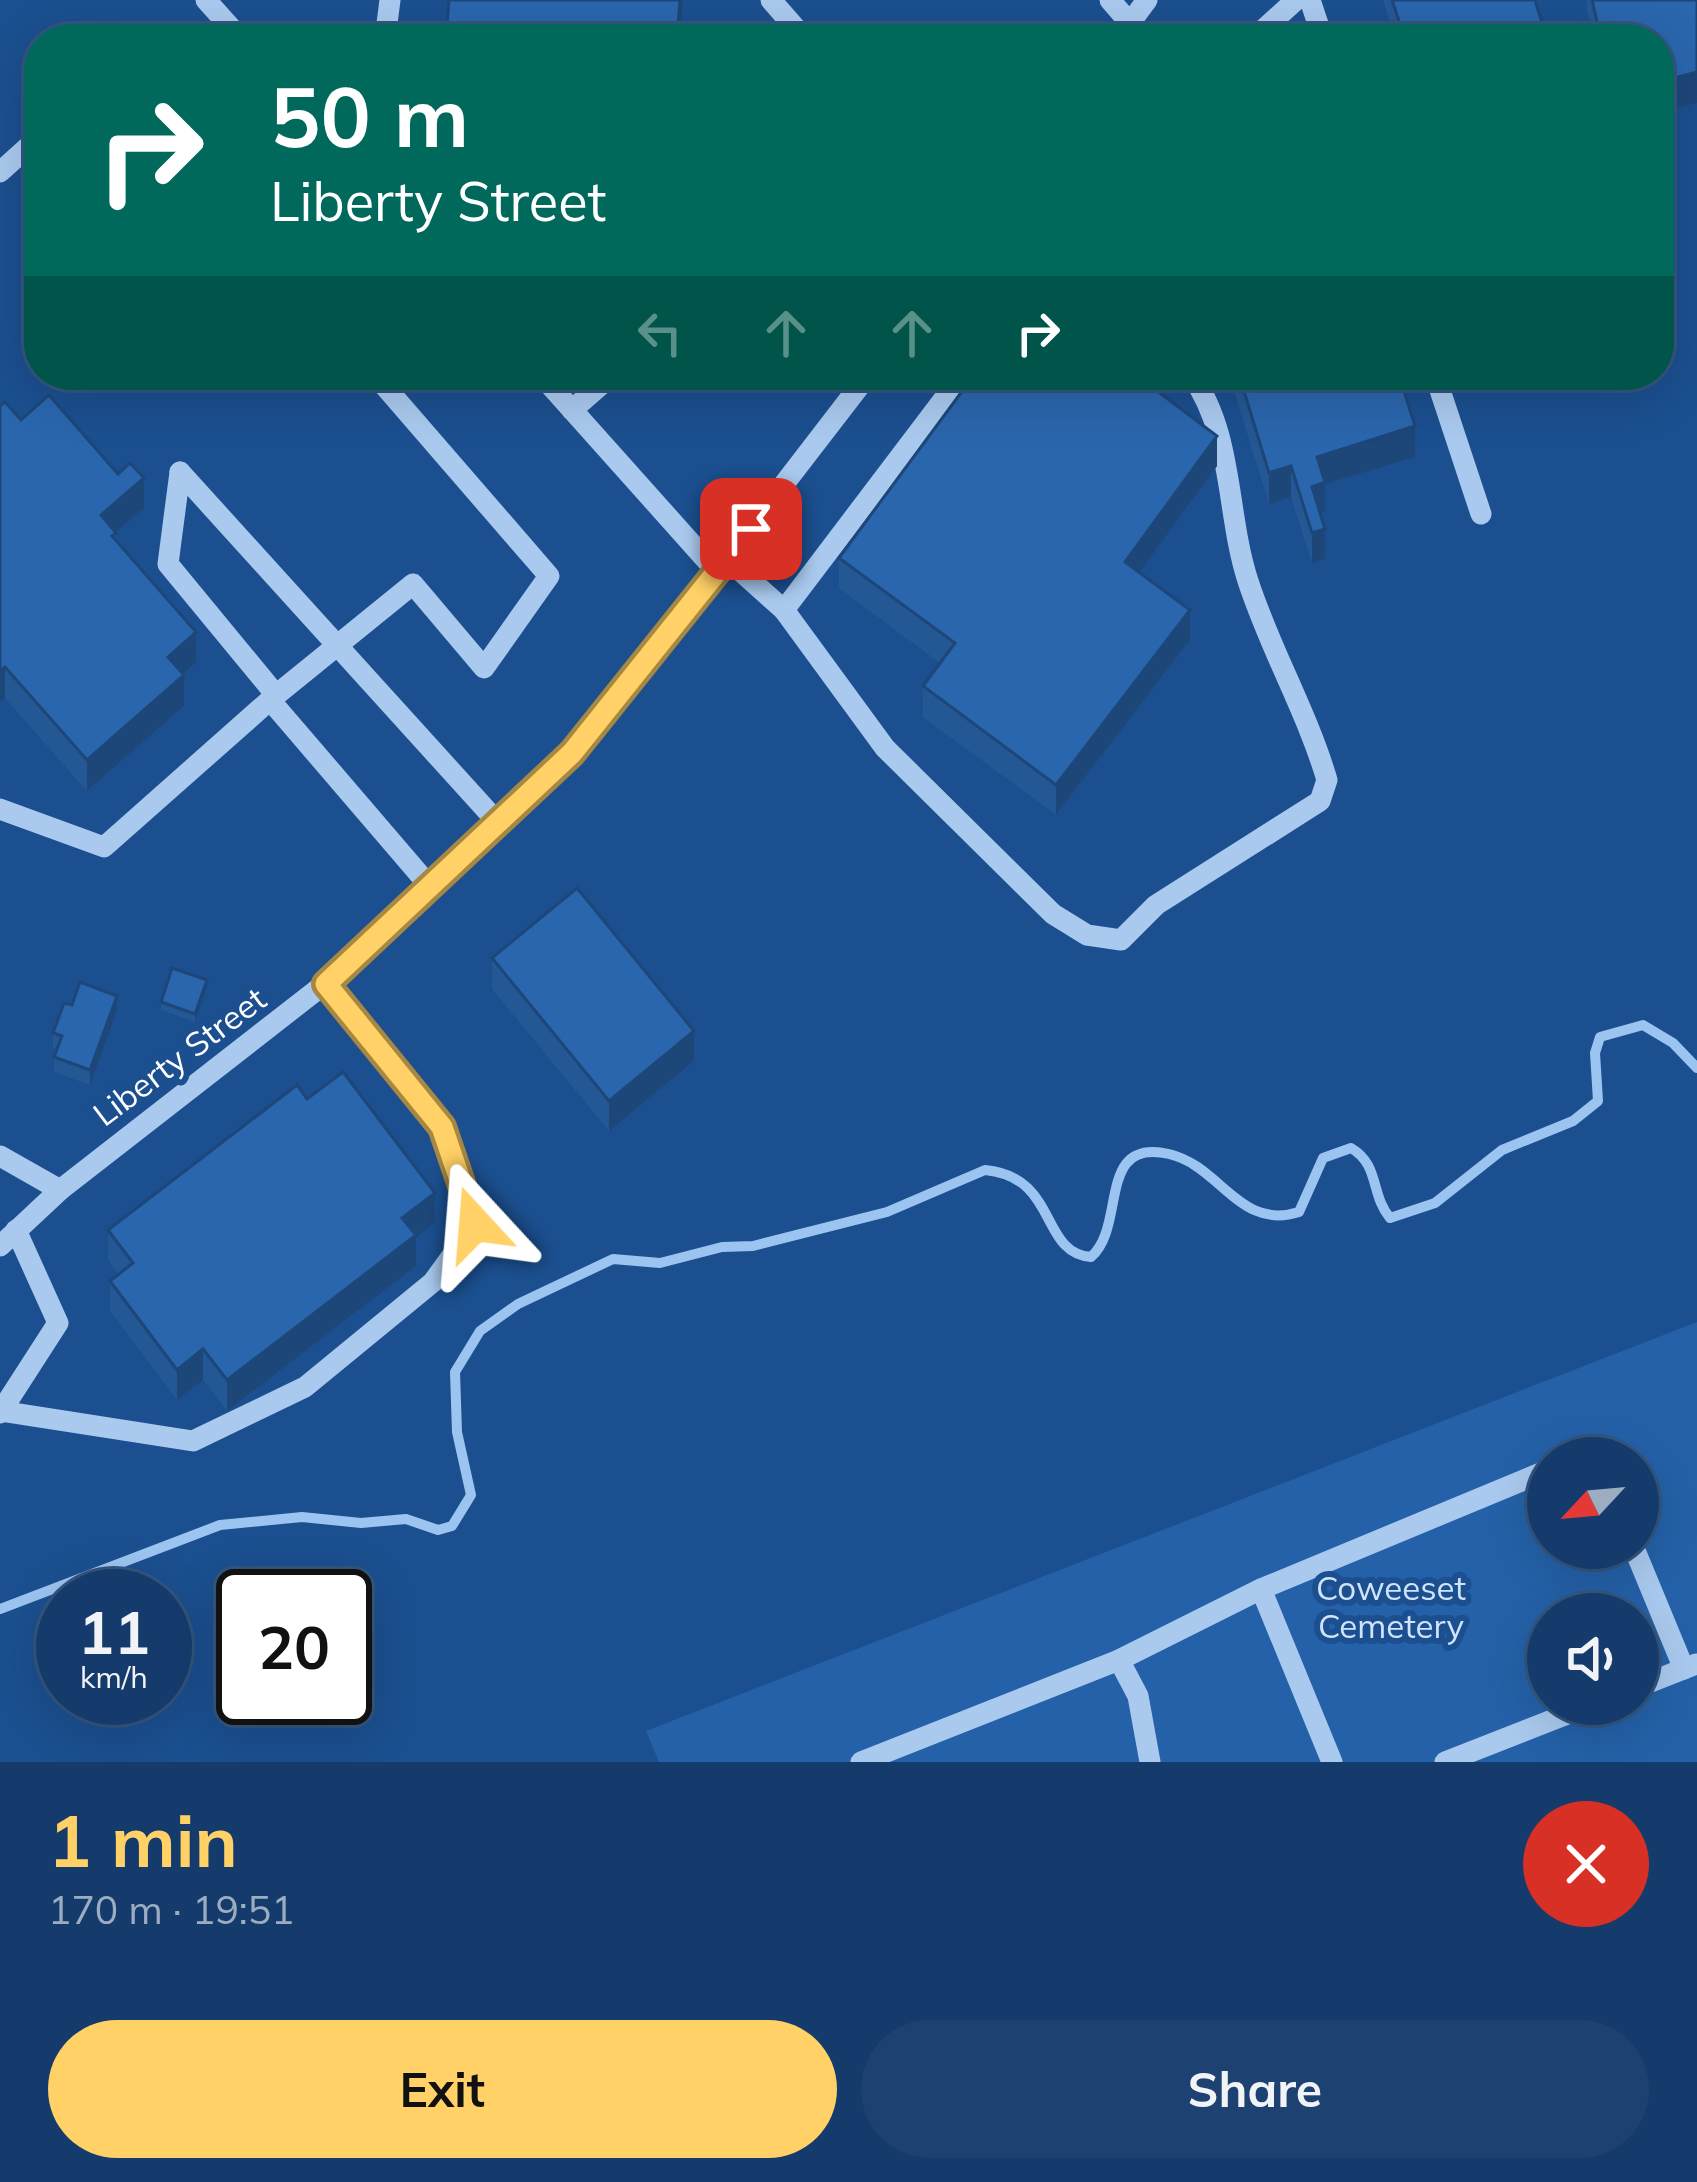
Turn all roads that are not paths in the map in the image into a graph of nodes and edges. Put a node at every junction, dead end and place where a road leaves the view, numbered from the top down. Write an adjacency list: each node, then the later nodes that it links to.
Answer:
1 (206, 0): 4 (street)
2 (770, 0): 5 (street)
3 (1295, 0): 6 (street)
4 (228, 24)
5 (792, 24)
6 (1269, 24)
7 (24, 150): 8 (street)
8 (0, 172)
9 (388, 390): 20 (street)
10 (554, 390): 16 (street)
11 (595, 390): 16 (street)
12 (856, 390): 18 (street, Liberty Street)
13 (951, 390): 19 (street)
14 (1202, 390): 19 (street)
15 (1440, 390): 17 (street)
16 (572, 410): 18 (street)
17 (1481, 514)
18 (722, 565): 19 (street); 23 (street, Liberty Street)
19 (784, 610)
20 (338, 645): 21 (street); 21 (street); 23 (street)
21 (273, 698): 22 (street); 24 (street)
22 (0, 809)
23 (500, 824): 24 (street, Liberty Street)
24 (432, 889): 25 (street, Liberty Street)
25 (326, 984): 27 (street, Liberty Street); 29 (street)
26 (0, 1156): 27 (street)
27 (60, 1190): 28 (street, Liberty Street)
28 (8, 1238): 29 (street)
29 (1, 1412)
30 (1527, 1479): 32 (street)
31 (1644, 1569): 34 (street)
32 (1261, 1589): 33 (street); 39 (street)
33 (1119, 1660): 37 (street); 38 (street)
34 (1691, 1666): 35 (street)
35 (1659, 1679)
36 (1540, 1725): 40 (street)
37 (861, 1762)
38 (1150, 1762)
39 (1332, 1762)
40 (1445, 1762)

